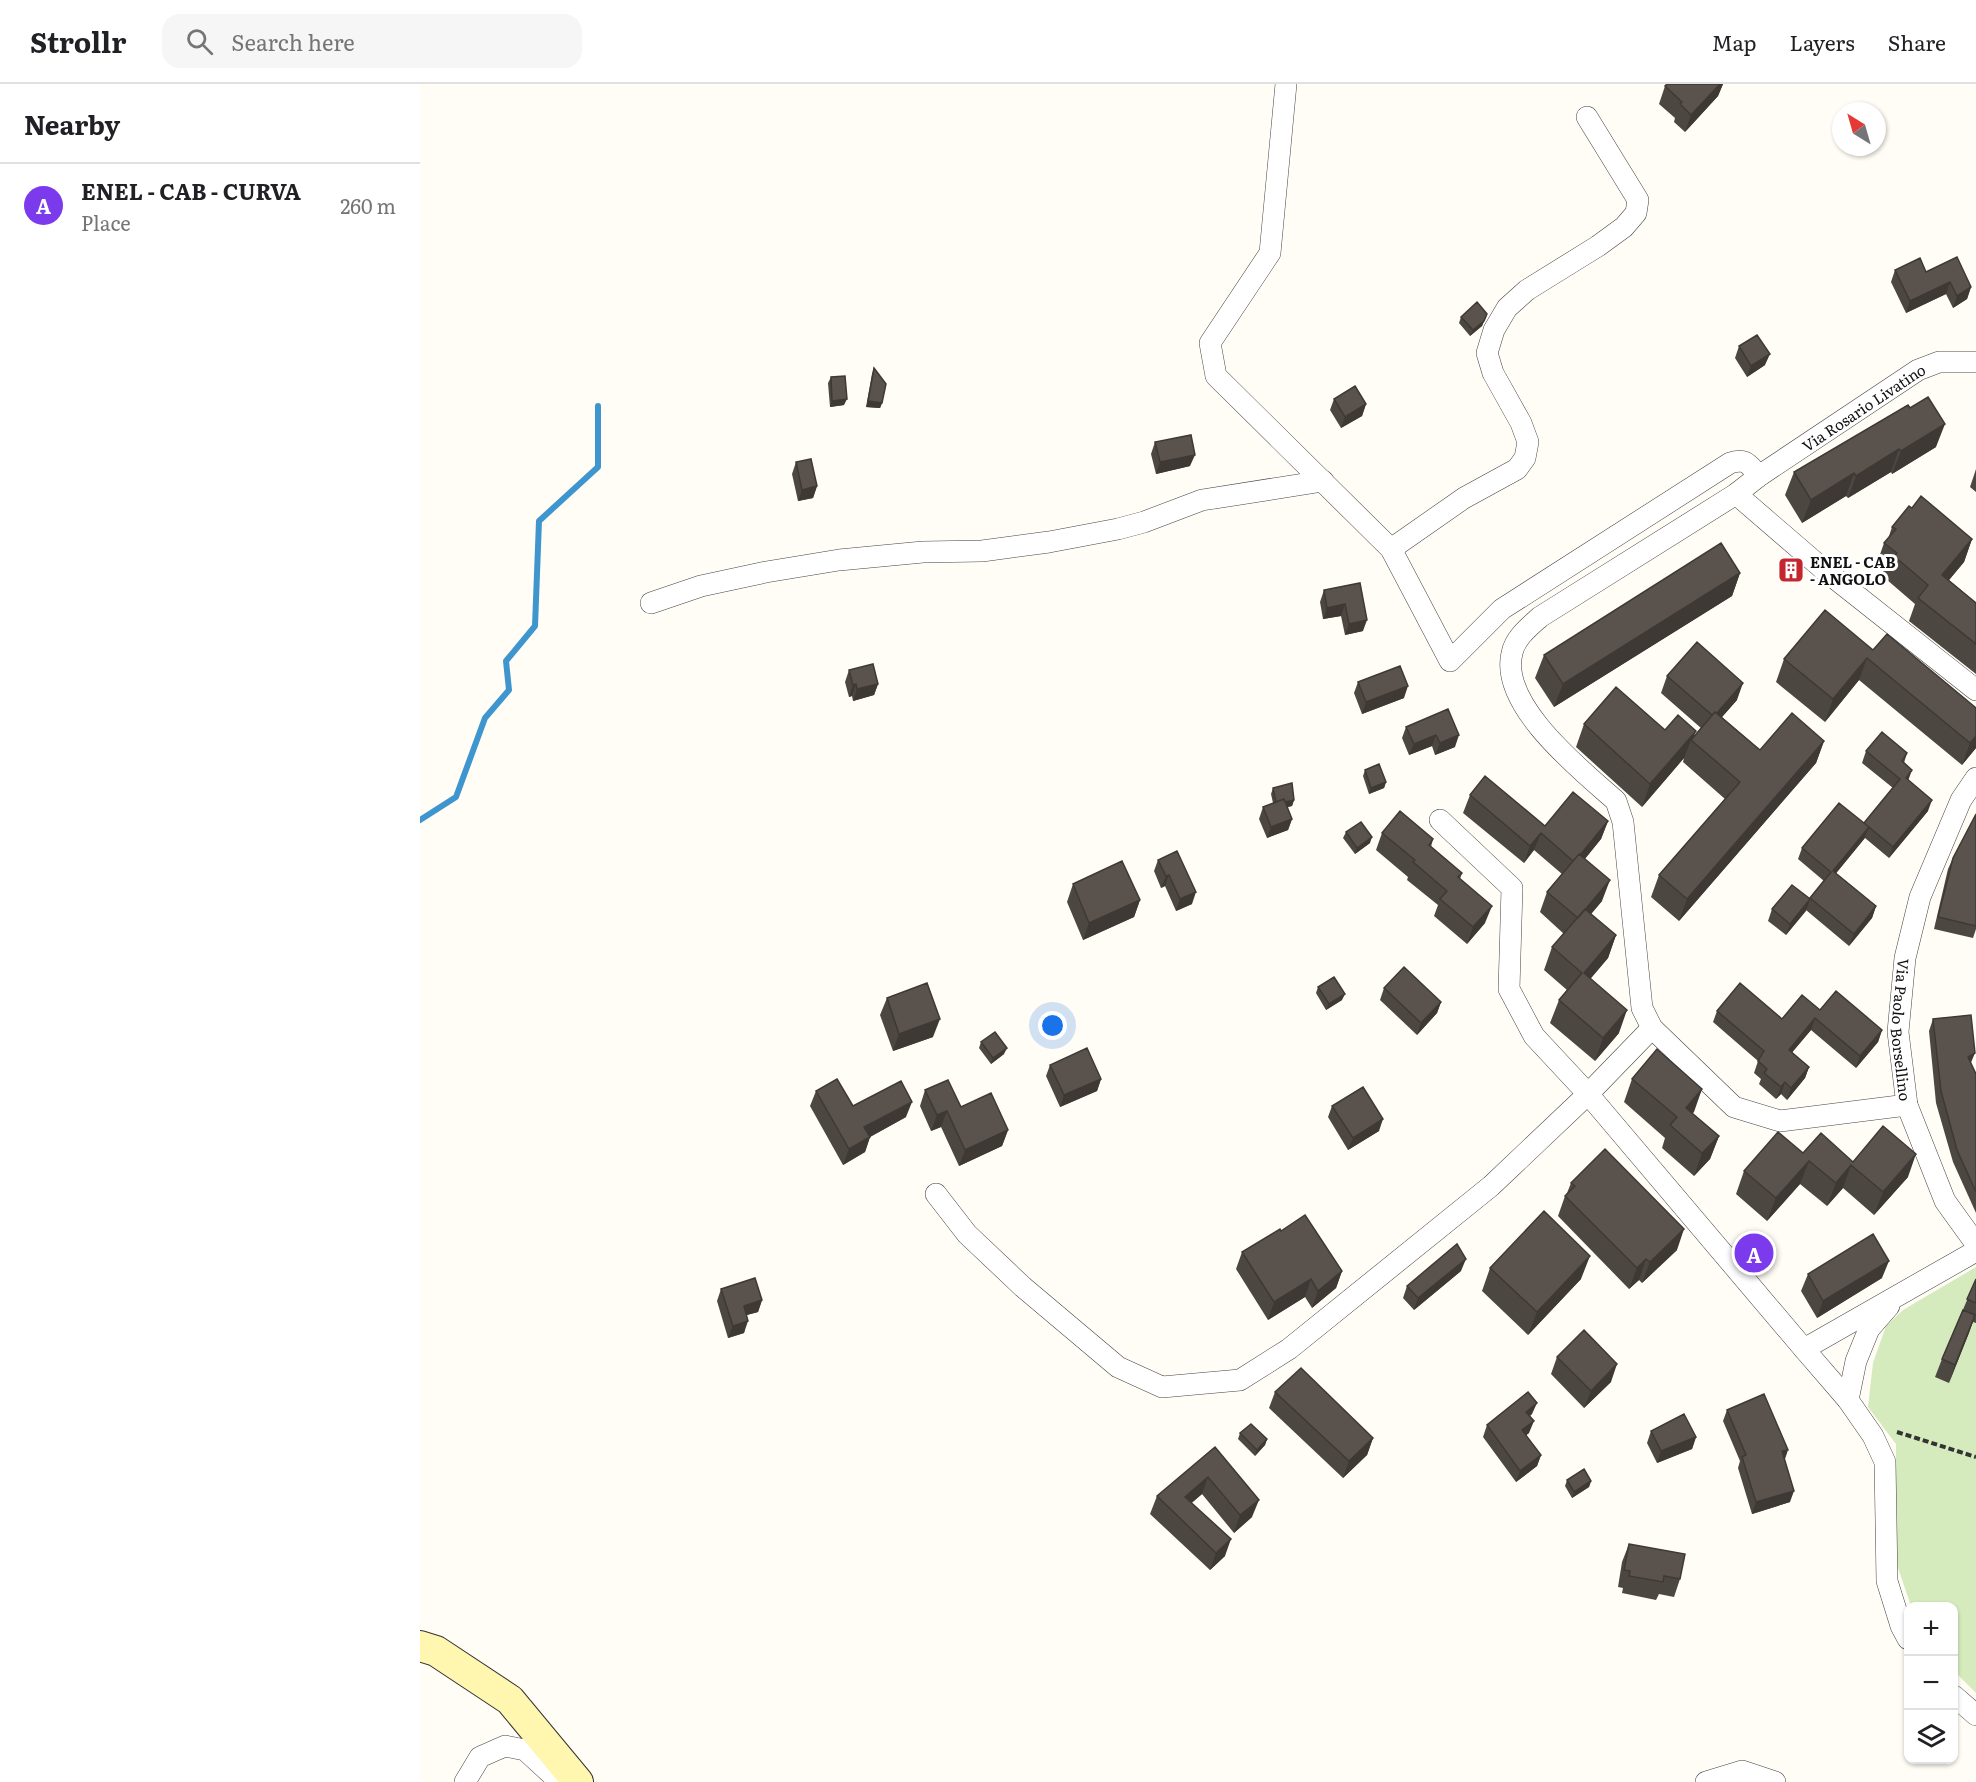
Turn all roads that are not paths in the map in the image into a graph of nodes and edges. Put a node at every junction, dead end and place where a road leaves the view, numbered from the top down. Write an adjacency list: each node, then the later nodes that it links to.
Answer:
1 (1286, 84): 5 (street)
2 (1587, 117): 7 (street)
3 (1976, 362): 4 (street, Via Rosario Livatino)
4 (1759, 476): 6 (street, Via Rosario Livatino); 7 (street)
5 (1323, 481): 7 (street); 8 (street)
6 (1736, 494): 9 (street); 12 (street, Via Rosario Livatino)
7 (1391, 549)
8 (651, 603)
9 (1976, 690)
10 (1976, 778): 14 (street, Via Paolo Borsellino)
11 (1440, 820): 13 (street)
12 (1652, 1028): 13 (street); 14 (street)
13 (1588, 1094): 15 (street); 19 (street)
14 (1907, 1105): 16 (street, Via Paolo Borsellino)
15 (936, 1194)
16 (1976, 1244)
17 (1976, 1251): 18 (street)
18 (1901, 1293): 19 (street); 20 (street)
19 (1804, 1349): 20 (street)
20 (1848, 1400): 21 (street)
21 (1904, 1632)
22 (420, 1646): 27 (main road)
23 (1958, 1700): 24 (street)
24 (1975, 1713)
25 (465, 1782): 26 (street)
26 (560, 1782)
27 (578, 1782)
28 (1706, 1782): 29 (street)
29 (1775, 1782)

